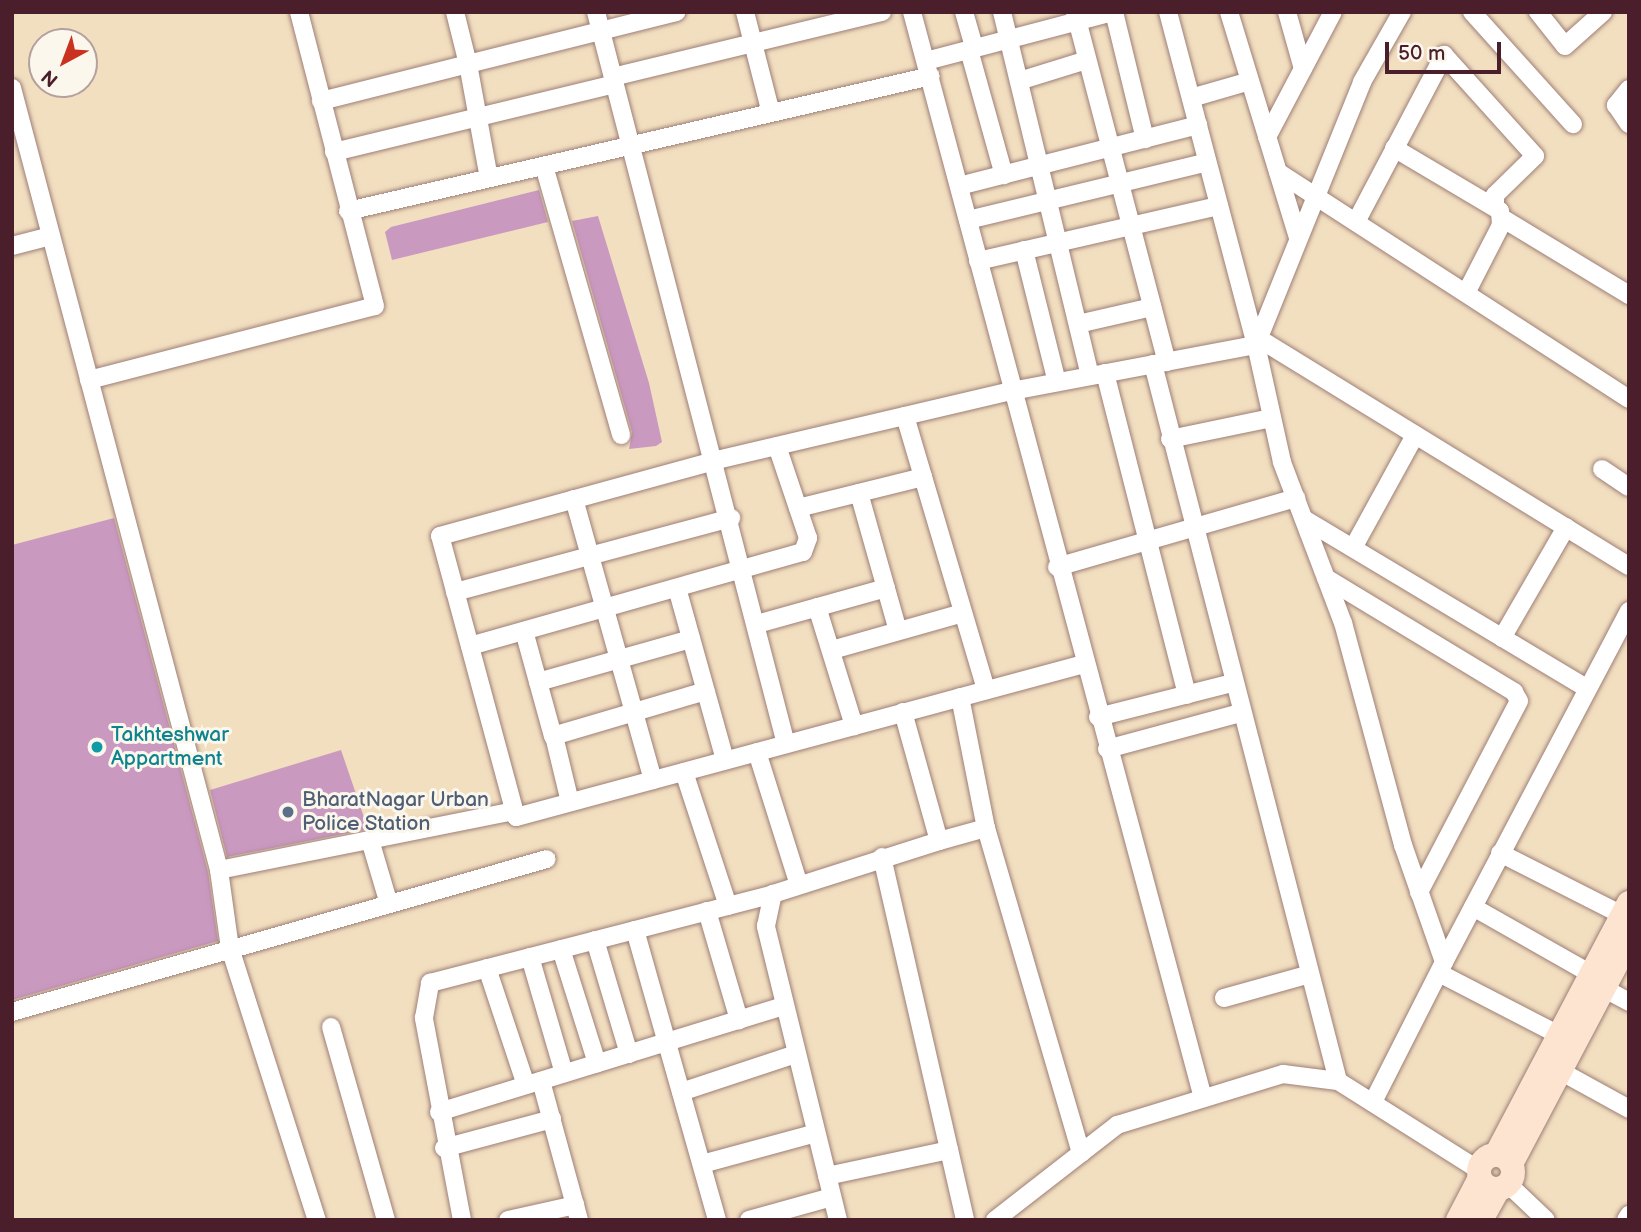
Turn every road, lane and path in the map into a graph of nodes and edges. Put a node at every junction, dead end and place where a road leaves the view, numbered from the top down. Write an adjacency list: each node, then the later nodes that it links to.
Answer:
1 (299, 12): 34 (street)
2 (455, 12): 25 (street)
3 (596, 12): 20 (street)
4 (745, 12): 22 (street)
5 (882, 12): 22 (street)
6 (912, 12): 26 (street)
7 (964, 12): 23 (street)
8 (1002, 12): 21 (street)
9 (1114, 12): 19 (street); 41 (street)
10 (1168, 12): 33 (street)
11 (1229, 12): 30 (street)
12 (1287, 12): 27 (street)
13 (1333, 12): 27 (street)
14 (1402, 12): 54 (street)
15 (1472, 12): 37 (street)
16 (1538, 12): 17 (street)
17 (1602, 12)
18 (666, 14): 20 (street)
19 (1076, 17): 21 (street); 24 (street)
20 (601, 32): 25 (street); 28 (street)
21 (1009, 39): 23 (street); 29 (street)
22 (751, 42): 28 (street); 35 (street)
23 (971, 49): 26 (street); 50 (street)
24 (1087, 60): 29 (street); 43 (street)
25 (468, 64): 34 (street); 36 (street)
26 (928, 69): 35 (street); 53 (street)
27 (1303, 69): 40 (street)
28 (614, 80): 36 (street); 42 (street)
29 (1019, 81): 47 (street)
30 (1250, 81): 33 (street); 40 (street)
31 (12, 88): 62 (street)
32 (1629, 89): 38 (street)
33 (1191, 98): 39 (street)
34 (321, 101): 45 (street)
35 (771, 113): 42 (street)
36 (477, 116): 45 (street); 51 (street)
37 (1573, 124)
38 (1629, 124)
39 (1198, 125): 41 (street); 46 (street)
40 (1267, 137): 49 (street)
41 (1145, 139): 43 (street)
42 (631, 145): 48 (street); 85 (street)
43 (1108, 148): 47 (street); 52 (street)
44 (1394, 148): 58 (street); 58 (street); 60 (street)
45 (334, 152): 57 (street)
46 (1207, 162): 52 (street); 56 (street)
47 (1040, 165): 50 (street); 55 (street)
48 (544, 166): 51 (street); 81 (street)
49 (1278, 172): 54 (street); 63 (street)
50 (1004, 174): 53 (street)
51 (489, 178): 57 (street)
52 (1120, 183): 55 (street); 61 (street)
53 (959, 186): 59 (street)
54 (1315, 195): 60 (street); 63 (street)
55 (1048, 201): 59 (street); 64 (street)
56 (1219, 206): 61 (street); 72 (street)
57 (348, 211): 75 (street)
58 (1499, 212): 68 (street); 69 (street)
59 (968, 220): 67 (street)
60 (1356, 222): 68 (street)
61 (1129, 226): 64 (street); 70 (street)
62 (51, 236): 65 (street); 75 (street)
63 (1298, 237): 72 (street)
64 (1058, 242): 66 (street); 71 (street)
65 (12, 246)
66 (1024, 250): 67 (street); 76 (street)
67 (978, 261): 77 (street)
68 (1466, 293): 78 (street)
69 (1629, 295)
70 (1152, 307): 71 (street); 73 (street)
71 (1078, 324): 74 (street)
72 (1256, 345): 73 (street); 80 (street); 82 (street)
73 (1160, 363): 74 (street); 83 (street)
74 (1098, 375): 76 (street); 97 (street)
75 (89, 380): 147 (street)
76 (1057, 382): 77 (street)
77 (1012, 391): 79 (street); 101 (street)
78 (1627, 392)
79 (905, 416): 84 (street); 87 (street)
80 (1271, 418): 83 (street); 90 (street)
81 (621, 435)
82 (1415, 435): 95 (street); 98 (street)
83 (1170, 439): 96 (street)
84 (777, 446): 85 (street); 92 (street)
85 (717, 460): 91 (street); 93 (street)
86 (1602, 469): 88 (street)
87 (923, 477): 89 (street); 110 (street)
88 (1629, 487)
89 (859, 493): 92 (street); 104 (street)
90 (1296, 498): 94 (street); 96 (street)
91 (574, 499): 99 (street); 106 (street)
92 (798, 508): 102 (street)
93 (731, 518): 99 (street); 102 (street)
94 (1304, 519): 98 (street); 103 (street)
95 (1566, 527): 100 (street); 114 (street)
96 (1191, 528): 97 (street); 121 (street)
97 (1143, 542): 101 (street); 125 (street)
98 (1353, 548): 114 (street)
99 (589, 556): 106 (street); 108 (street)
100 (1629, 566)
101 (1057, 567): 119 (street)
102 (743, 570): 105 (street); 111 (street)
103 (1326, 578): 149 (street); 149 (street)
104 (886, 587): 107 (street); 113 (street)
105 (677, 588): 108 (street); 115 (street)
106 (455, 592): 116 (street)
107 (817, 607): 111 (street); 117 (street)
108 (603, 609): 112 (street); 118 (street)
109 (1629, 611): 122 (street)
110 (963, 613): 113 (street); 123 (street)
111 (757, 624): 133 (street)
112 (524, 631): 116 (street); 120 (street)
113 (898, 631): 117 (street)
114 (1502, 638): 122 (street)
115 (691, 639): 118 (street); 124 (street)
116 (470, 646): 140 (street)
117 (832, 650): 131 (street)
118 (617, 659): 120 (street); 127 (street)
119 (1084, 664): 123 (street); 130 (street)
120 (538, 682): 132 (street)
121 (1233, 683): 125 (street); 129 (street)
122 (1586, 688): 144 (street)
123 (986, 690): 126 (street)
124 (706, 691): 127 (street); 136 (street)
125 (1187, 695): 130 (street)
126 (960, 697): 128 (street); 141 (street)
127 (633, 712): 132 (street); 138 (street)
128 (903, 712): 131 (street); 143 (street)
129 (1240, 713): 134 (street); 164 (street)
130 (1098, 717): 134 (street)
131 (854, 726): 133 (street)
132 (554, 736): 139 (street)
133 (786, 744): 135 (street)
134 (1107, 749): 182 (street)
135 (757, 752): 136 (street); 148 (street)
136 (725, 760): 137 (street)
137 (684, 772): 138 (street); 152 (street)
138 (653, 780): 139 (street)
139 (570, 802): 140 (street)
140 (514, 811): 142 (street)
141 (986, 828): 143 (street); 190 (street)
142 (370, 840): 147 (street); 151 (street)
143 (939, 841): 145 (street)
144 (1500, 853): 153 (street); 154 (street)
145 (882, 857): 148 (street); 189 (street)
146 (547, 859): 151 (street)
147 (219, 870): 158 (street)
148 (799, 886): 150 (street)
149 (1419, 892): 162 (street)
150 (773, 894): 152 (street); 168 (street)
151 (389, 904): 158 (street)
152 (728, 906): 155 (street)
153 (1473, 907): 162 (street); 165 (street)
154 (1626, 909): 165 (street)
155 (707, 911): 156 (street); 170 (street)
156 (635, 930): 157 (street); 173 (street)
157 (595, 940): 159 (street); 174 (street)
158 (230, 948): 169 (street); 196 (street)
159 (561, 949): 161 (street); 176 (street)
160 (1626, 954): 165 (street)
161 (530, 957): 163 (street); 178 (street)
162 (1442, 967): 172 (street); 183 (street)
163 (487, 968): 180 (street); 185 (street)
164 (1310, 974): 166 (street); 179 (street)
165 (1597, 981): 167 (street); 172 (street); 177 (street)
166 (1224, 998)
167 (1629, 1002)
168 (784, 1006): 170 (street); 175 (street)
169 (12, 1012)
170 (739, 1020): 173 (street)
171 (331, 1027): 197 (street)
172 (1559, 1035): 192 (street)
173 (667, 1042): 174 (street); 181 (street)
174 (629, 1054): 176 (street)
175 (796, 1054): 181 (street); 187 (street)
176 (597, 1063): 178 (street)
177 (1560, 1071): 184 (street); 192 (street)
178 (564, 1073): 180 (street)
179 (1338, 1081): 182 (street); 183 (street)
180 (534, 1083): 185 (street); 186 (street)
181 (681, 1092): 191 (street)
182 (1203, 1098): 190 (street)
183 (1373, 1102): 192 (street)
184 (1629, 1109)
185 (439, 1112): 188 (street)
186 (552, 1119): 188 (street); 195 (street)
187 (816, 1133): 191 (street); 193 (street)
188 (444, 1148): 198 (street)
189 (949, 1150): 193 (street); 203 (street)
190 (1081, 1153): 204 (street)
191 (702, 1164): 200 (street)
192 (1495, 1173): 205 (street); 206 (street); 207 (street)
193 (827, 1177): 194 (street)
194 (832, 1197): 201 (street); 202 (street)
195 (577, 1212): 199 (street)
196 (317, 1220)
197 (386, 1220)
198 (462, 1220)
199 (508, 1220)
200 (717, 1220)
201 (749, 1220)
202 (838, 1220)
203 (965, 1220)
204 (995, 1220)
205 (1458, 1220)
206 (1481, 1220)
207 (1546, 1220)

